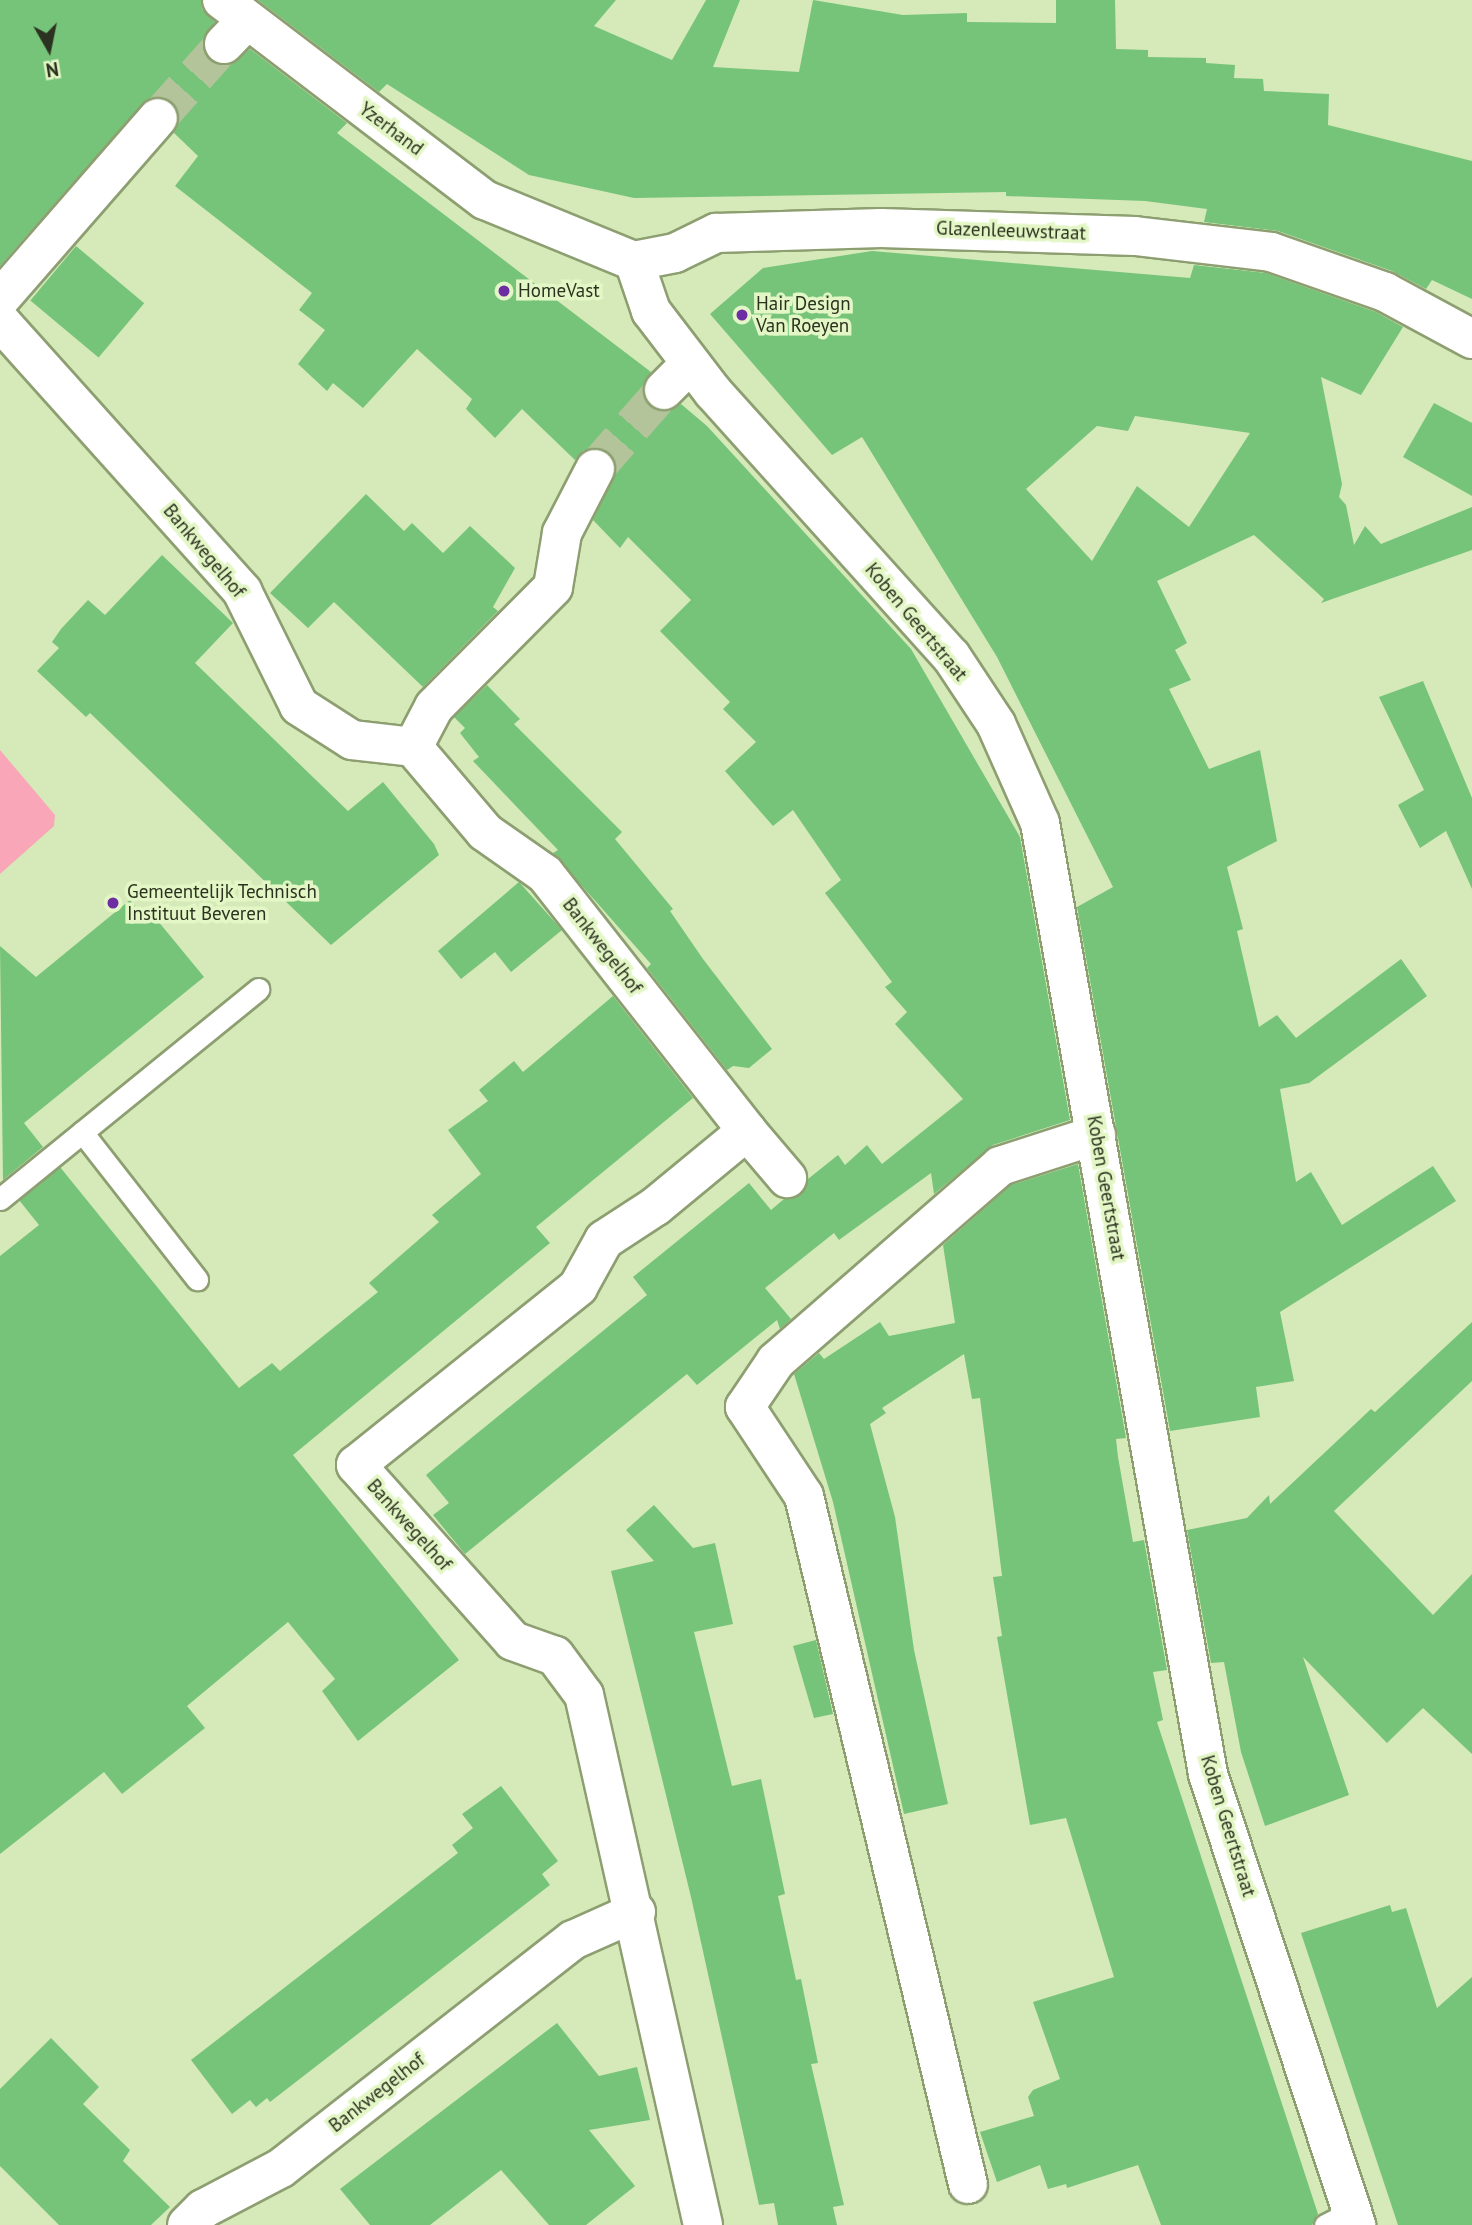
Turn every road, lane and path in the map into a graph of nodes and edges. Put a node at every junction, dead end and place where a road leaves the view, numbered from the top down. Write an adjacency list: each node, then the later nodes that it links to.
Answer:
1 (231, 22): 3 (street, Yzerhand)
2 (158, 118): 4 (street)
3 (634, 261): 6 (street, Glazenleeuwstraat); 7 (street, Koben Geertstraat)
4 (0, 299)
5 (0, 321): 10 (street, Bankwegelhof)
6 (1472, 339)
7 (690, 364): 8 (street); 14 (street, Koben Geertstraat)
8 (664, 390)
9 (595, 469): 10 (street)
10 (413, 747): 12 (street, Bankwegelhof)
11 (258, 989): 13 (lane)
12 (747, 1131): 15 (street, Bankwegelhof); 18 (street, Bankwegelhof)
13 (82, 1132): 16 (lane); 17 (lane)
14 (1096, 1135): 19 (street); 20 (street, Koben Geertstraat)
15 (787, 1178)
16 (0, 1199)
17 (197, 1279)
18 (636, 1912): 21 (street, Bankwegelhof); 22 (street, Bankwegelhof)
19 (968, 2184)
20 (1344, 2221)
21 (187, 2225)
22 (703, 2225)

